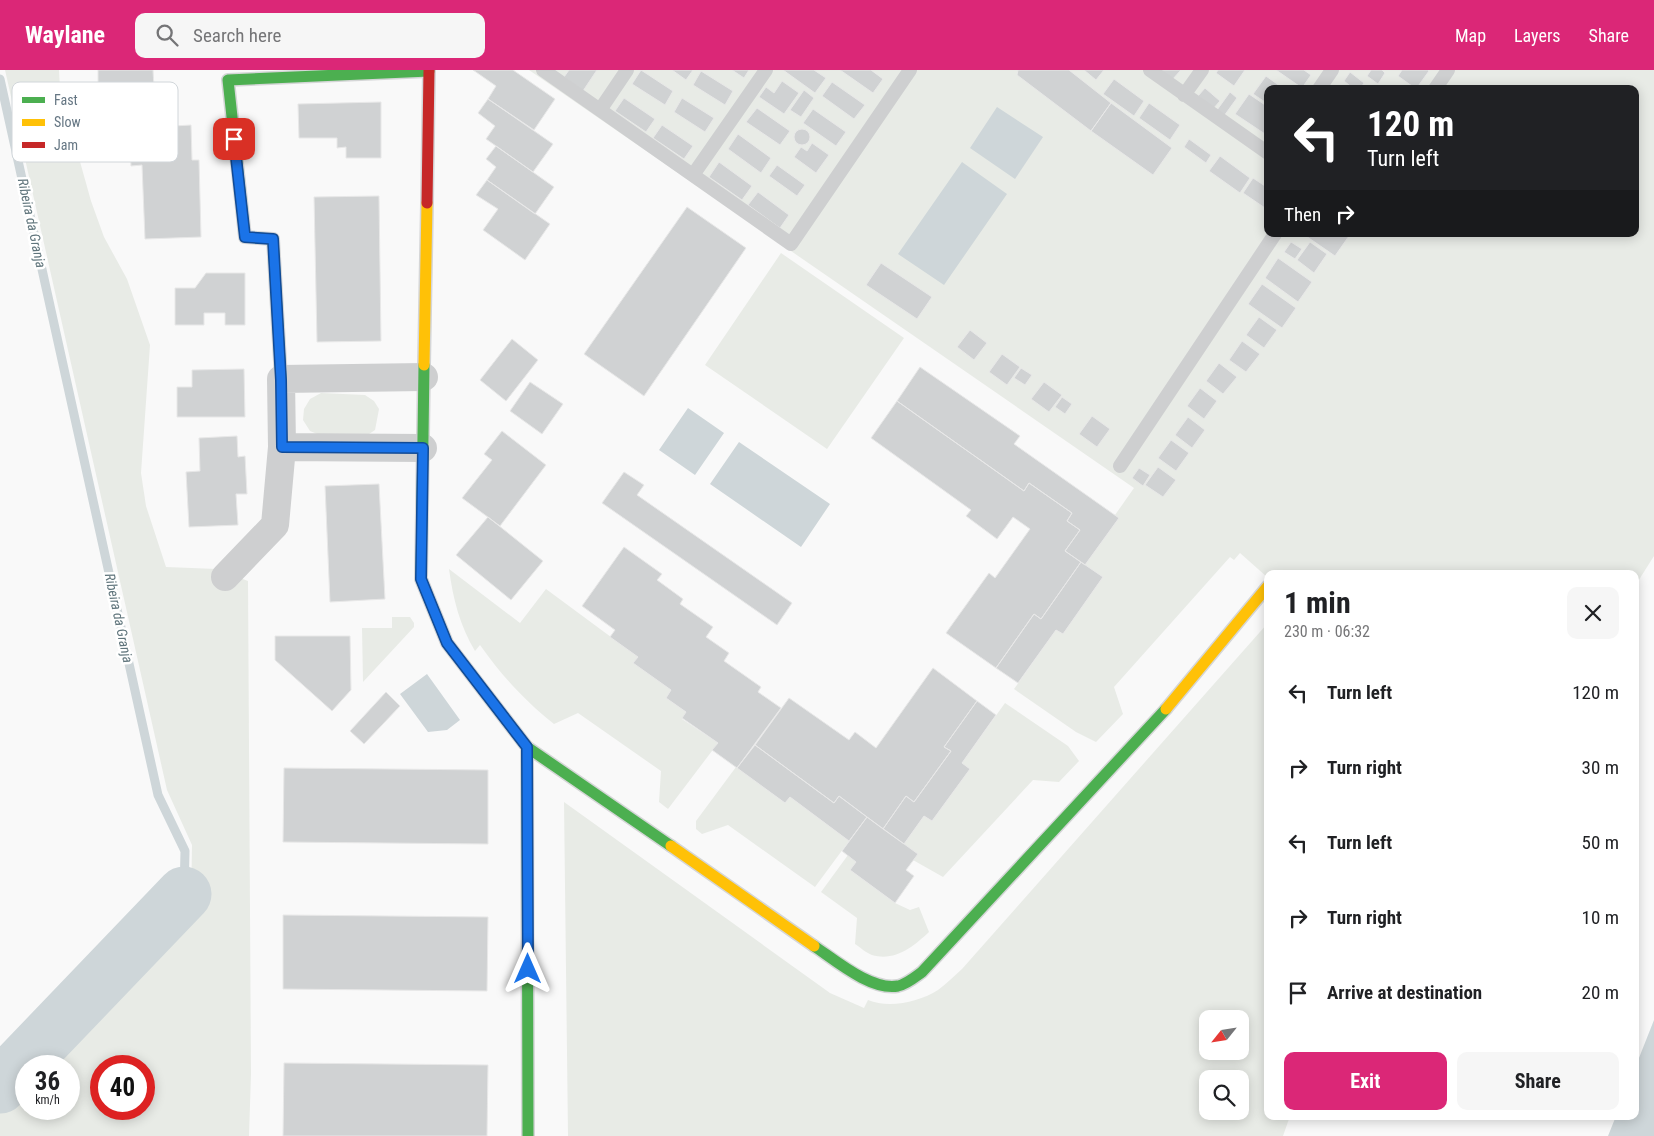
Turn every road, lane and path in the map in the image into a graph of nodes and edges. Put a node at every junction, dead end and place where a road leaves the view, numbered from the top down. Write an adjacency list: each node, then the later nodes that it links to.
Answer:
1 (543, 70): 14 (lane)
2 (627, 70): 14 (lane)
3 (766, 70): 16 (lane)
4 (910, 70): 16 (lane)
5 (1150, 70): 13 (lane)
6 (1202, 70): 13 (lane)
7 (1332, 70): 11 (lane)
8 (1448, 70): 12 (lane)
9 (429, 71): 10 (street); 18 (street)
10 (224, 75): 19 (street)
11 (1322, 85)
12 (1437, 85)
13 (1184, 95): 15 (lane)
14 (600, 110): 16 (lane)
15 (1264, 150)
16 (693, 175)
17 (1273, 237): 22 (lane)
18 (424, 377): 19 (street); 21 (street)
19 (281, 380): 20 (street)
20 (282, 447): 21 (street); 23 (street)
21 (423, 448): 25 (street)
22 (1120, 466)
23 (225, 577)
24 (1264, 591): 25 (street)
25 (527, 747): 26 (street)
26 (528, 1136)

